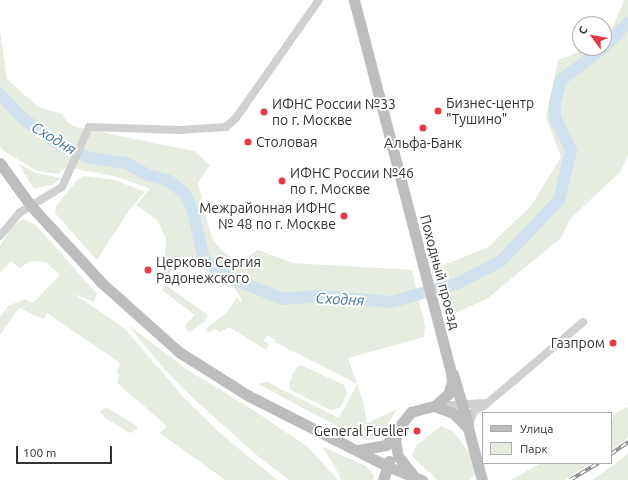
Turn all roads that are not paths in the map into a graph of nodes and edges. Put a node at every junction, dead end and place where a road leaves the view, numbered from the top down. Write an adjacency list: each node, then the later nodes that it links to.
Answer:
1 (319, 0): 4 (street)
2 (354, 0): 7 (main road, Походный проезд)
3 (0, 163): 4 (main road)
4 (30, 206): 5 (street); 14 (main road)
5 (0, 236)
6 (583, 322): 8 (street)
7 (449, 365): 9 (main road, Походный проезд); 10 (main road, Походный проезд)
8 (488, 402): 9 (street); 12 (street)
9 (463, 405): 10 (street); 12 (main road, Походный проезд)
10 (434, 406): 11 (main road); 12 (main road)
11 (398, 428): 13 (main road); 14 (main road)
12 (468, 428): 16 (main road, Походный проезд)
13 (396, 441): 15 (main road); 19 (main road)
14 (357, 450): 15 (main road)
15 (388, 466): 17 (main road); 19 (main road)
16 (480, 466): 20 (main road); 21 (main road, Походный проезд)
17 (383, 480)
18 (405, 480): 19 (main road)
19 (421, 480)
20 (476, 480)
21 (482, 480)

